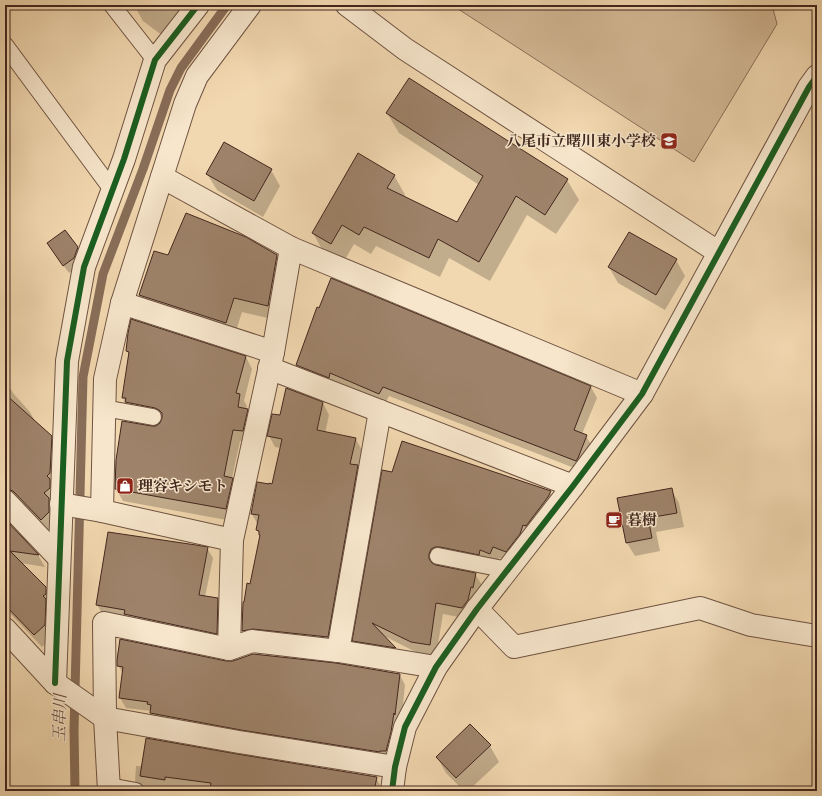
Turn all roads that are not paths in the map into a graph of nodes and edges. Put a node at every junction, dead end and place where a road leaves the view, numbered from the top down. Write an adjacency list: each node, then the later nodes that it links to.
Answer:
1 (112, 5): 6 (lane)
2 (198, 5): 6 (street)
3 (250, 5): 8 (street)
4 (347, 5): 11 (street)
5 (5, 45): 9 (lane)
6 (155, 60): 9 (street)
7 (817, 76): 11 (street)
8 (162, 177): 10 (street); 12 (street)
9 (112, 191): 20 (street)
10 (291, 248): 13 (street); 14 (street)
11 (718, 252): 14 (street)
12 (122, 303): 13 (street); 15 (street)
13 (271, 360): 16 (street); 22 (street)
14 (642, 394): 18 (street)
15 (104, 408): 17 (lane); 21 (street)
16 (380, 411): 18 (street); 30 (street)
17 (153, 416)
18 (573, 486): 25 (street)
19 (5, 501): 24 (street)
20 (61, 504): 21 (street); 24 (street)
21 (102, 511): 22 (street)
22 (232, 540): 29 (street)
23 (438, 556): 25 (lane)
24 (59, 558): 32 (street)
25 (508, 570): 26 (street)
26 (477, 610): 28 (street); 31 (street)
27 (5, 629): 32 (street)
28 (817, 636)
29 (229, 649): 30 (street); 33 (street)
30 (338, 650): 31 (street)
31 (436, 667): 34 (street)
32 (55, 683): 33 (street)
33 (105, 718): 34 (street); 35 (street)
34 (395, 768): 37 (street)
35 (109, 789): 36 (lane)
36 (136, 791)
37 (392, 791)

